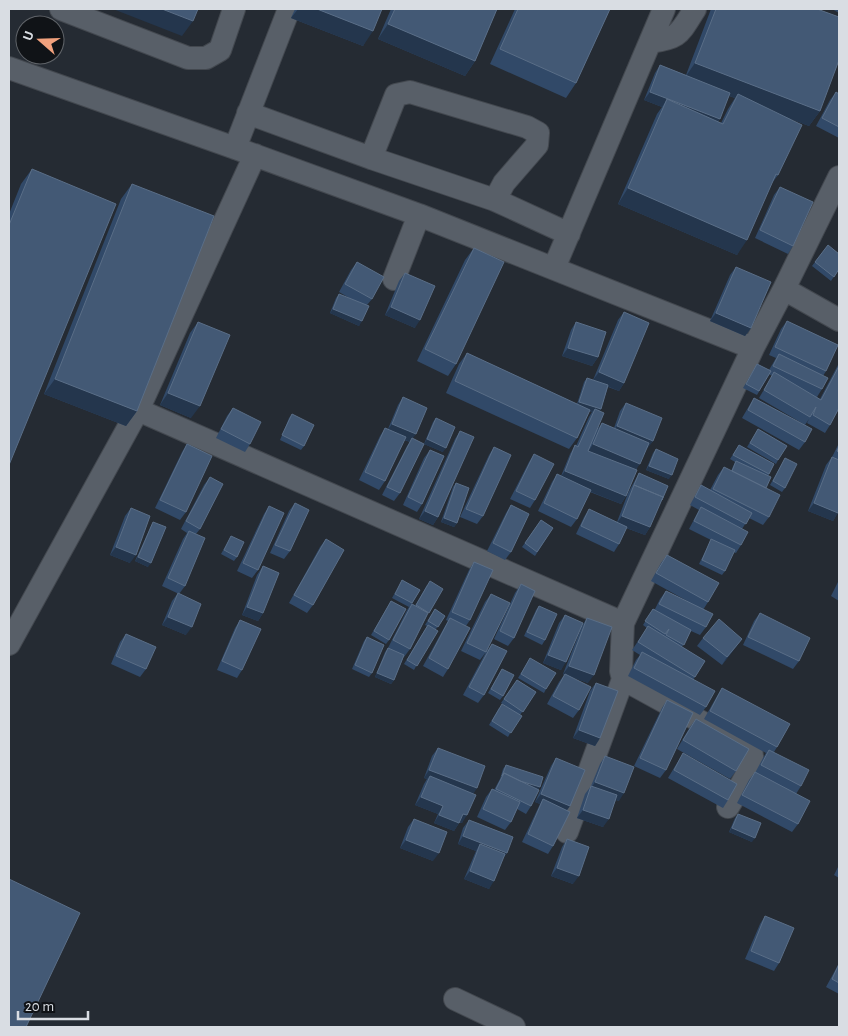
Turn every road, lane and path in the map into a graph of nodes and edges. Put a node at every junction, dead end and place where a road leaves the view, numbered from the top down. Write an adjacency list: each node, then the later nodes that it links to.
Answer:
1 (61, 9): 2 (street)
2 (234, 9)
3 (289, 9): 8 (street)
4 (664, 9): 6 (street)
5 (695, 9): 6 (street)
6 (650, 42): 14 (street)
7 (9, 68): 9 (street)
8 (248, 113): 9 (street); 10 (street)
9 (245, 152): 13 (street); 20 (street)
10 (370, 158): 12 (street); 12 (street)
11 (839, 177): 17 (street)
12 (495, 200): 14 (street)
13 (419, 215): 15 (street); 16 (street)
14 (569, 234): 15 (street)
15 (554, 268): 19 (street)
16 (394, 279)
17 (784, 289): 18 (street); 19 (street)
18 (839, 320)
19 (753, 348): 21 (street)
20 (138, 410): 21 (street); 22 (street)
21 (622, 623): 23 (street)
22 (9, 644)
23 (623, 679): 24 (street); 25 (street)
24 (728, 807)
25 (568, 832)
26 (455, 999): 27 (street)
27 (514, 1027)

